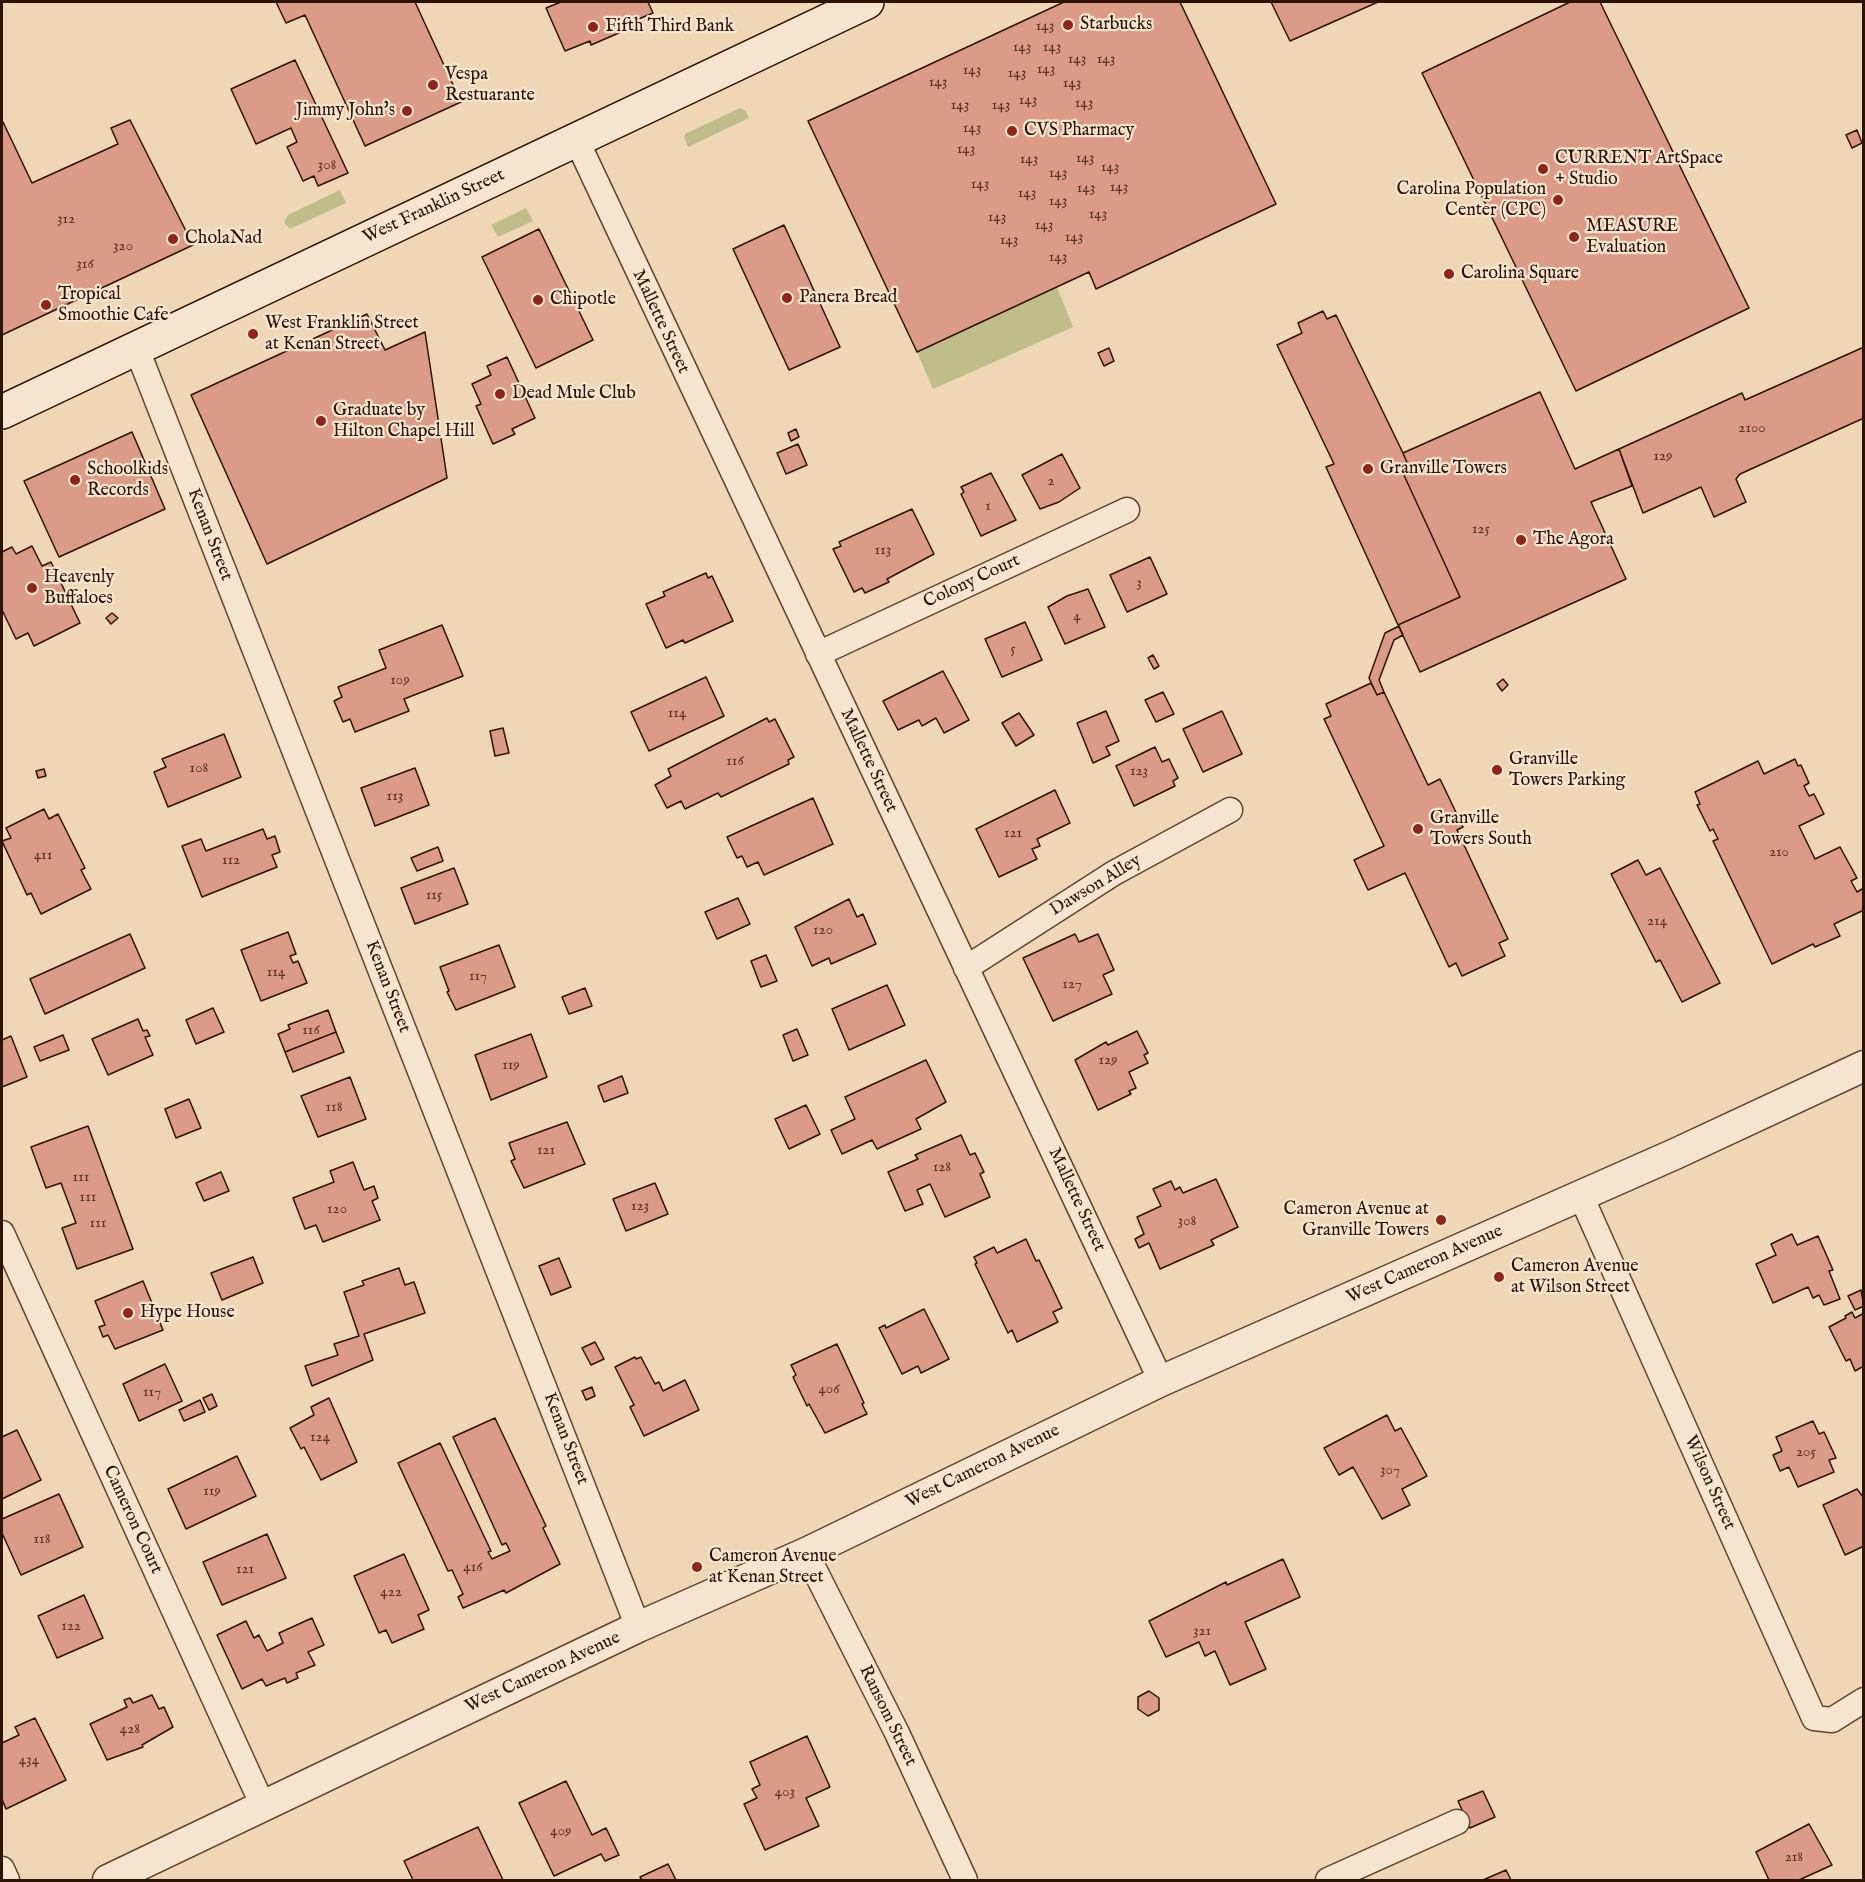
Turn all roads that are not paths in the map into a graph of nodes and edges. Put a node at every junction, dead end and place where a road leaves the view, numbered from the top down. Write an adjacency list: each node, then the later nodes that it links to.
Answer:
1 (867, 2): 2 (main road, West Franklin Street)
2 (577, 141): 3 (main road, West Franklin Street); 6 (street, Mallette Street)
3 (136, 346): 4 (main road, West Franklin Street); 14 (street, Kenan Street)
4 (2, 412)
5 (1127, 510): 6 (street, Colony Court)
6 (818, 654): 8 (street, Mallette Street)
7 (1230, 810): 8 (street, Dawson Alley)
8 (966, 968): 12 (street, Mallette Street)
9 (1863, 1066): 10 (street, West Cameron Avenue)
10 (1581, 1196): 12 (street, West Cameron Avenue); 15 (street, Wilson Street)
11 (2, 1233): 16 (street, Cameron Court)
12 (1161, 1381): 13 (street, West Cameron Avenue)
13 (806, 1553): 14 (street, West Cameron Avenue); 21 (street, Ransom Street)
14 (638, 1627): 16 (street, West Cameron Avenue)
15 (1863, 1700)
16 (263, 1806): 20 (street, West Cameron Avenue)
17 (1457, 1822): 22 (street)
18 (2, 1869): 19 (street)
19 (7, 1881)
20 (108, 1881)
21 (965, 1881)
22 (1328, 1881)

